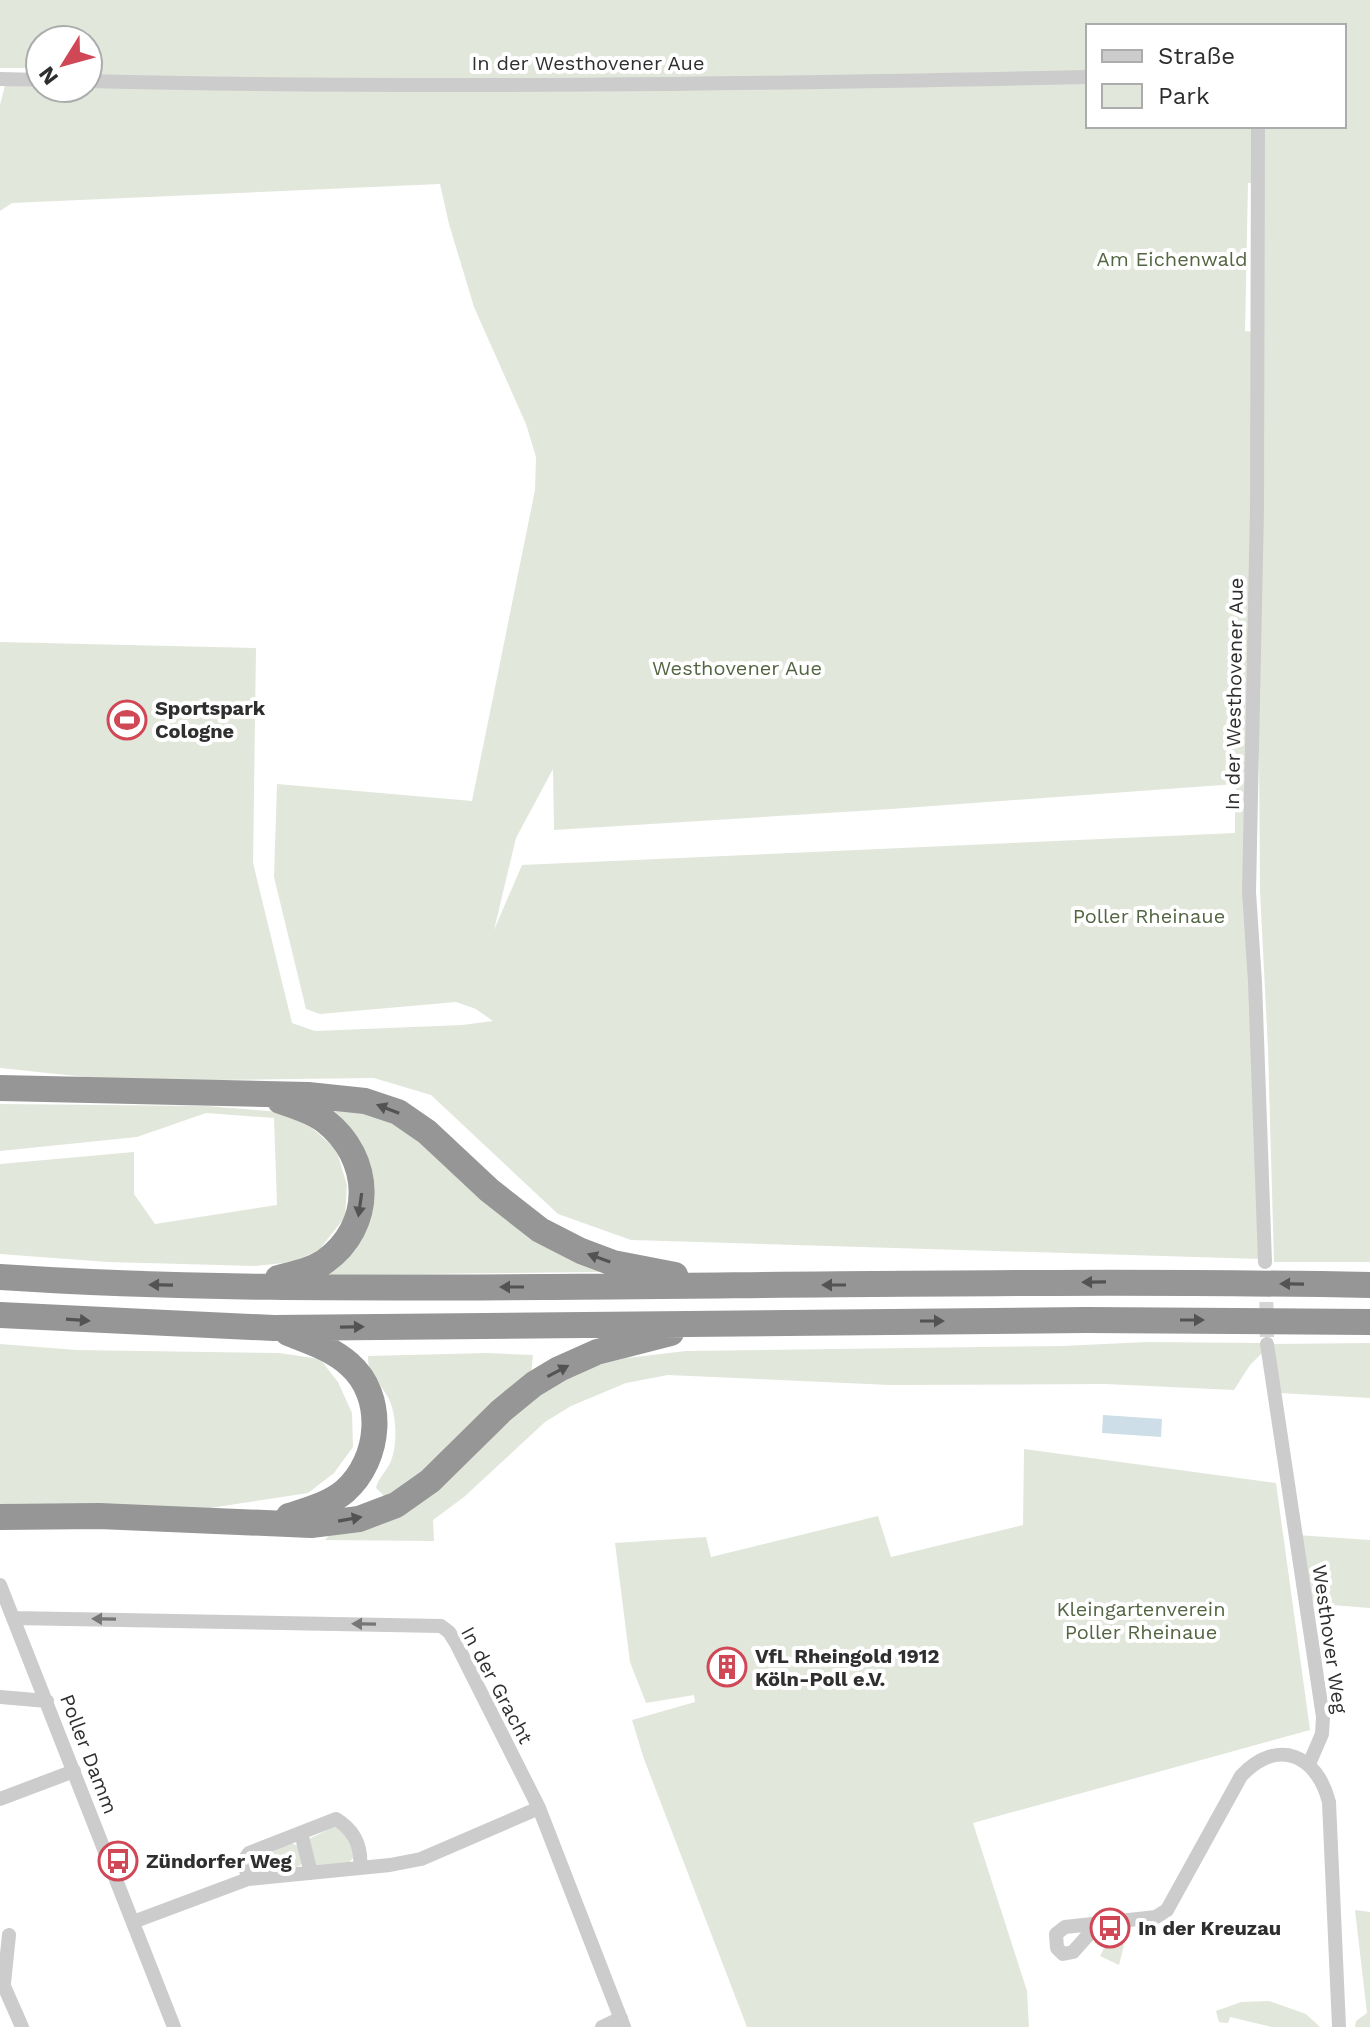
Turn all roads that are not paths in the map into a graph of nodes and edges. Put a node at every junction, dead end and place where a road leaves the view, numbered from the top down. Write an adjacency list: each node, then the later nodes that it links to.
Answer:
1 (1086, 77): 4 (street, In der Westhovener Aue)
2 (0, 79): 3 (street)
3 (24, 80)
4 (104, 81)
5 (1258, 128): 8 (street, In der Westhovener Aue)
6 (0, 1088): 7 (highway)
7 (265, 1096): 11 (highway, one-way to 11); 12 (highway, one-way to 7)
8 (1265, 1262)
9 (0, 1277): 11 (highway, one-way to 9)
10 (1370, 1285): 12 (highway, one-way to 12)
11 (239, 1286): 12 (highway, one-way to 11)
12 (730, 1286)
13 (0, 1315): 16 (highway, one-way to 16)
14 (1370, 1322): 15 (highway, one-way to 14)
15 (714, 1323): 16 (highway, one-way to 15); 19 (highway, one-way to 15)
16 (274, 1328): 19 (highway)
17 (1267, 1344): 24 (street, Westhover Weg)
18 (0, 1517): 19 (highway)
19 (272, 1522)
20 (0, 1585): 21 (street, Poller Damm)
21 (13, 1618): 23 (street, Poller Damm); 27 (street, In der Gracht, one-way to 21)
22 (0, 1697): 23 (street)
23 (47, 1701): 25 (street, Poller Damm)
24 (1309, 1764): 33 (street); 40 (street)
25 (74, 1771): 26 (street); 32 (street, Poller Damm)
26 (0, 1799)
27 (539, 1808): 29 (street); 36 (street, In der Gracht)
28 (301, 1833): 29 (street); 30 (street); 31 (street)
29 (360, 1868): 30 (street)
30 (311, 1873): 31 (street)
31 (248, 1879): 32 (street)
32 (133, 1922): 38 (street, Poller Damm)
33 (1098, 1924)
34 (9, 1935): 35 (street)
35 (2, 1980): 37 (street)
36 (623, 2023): 39 (street)
37 (22, 2027)
38 (174, 2027)
39 (602, 2027)
40 (1339, 2027)

